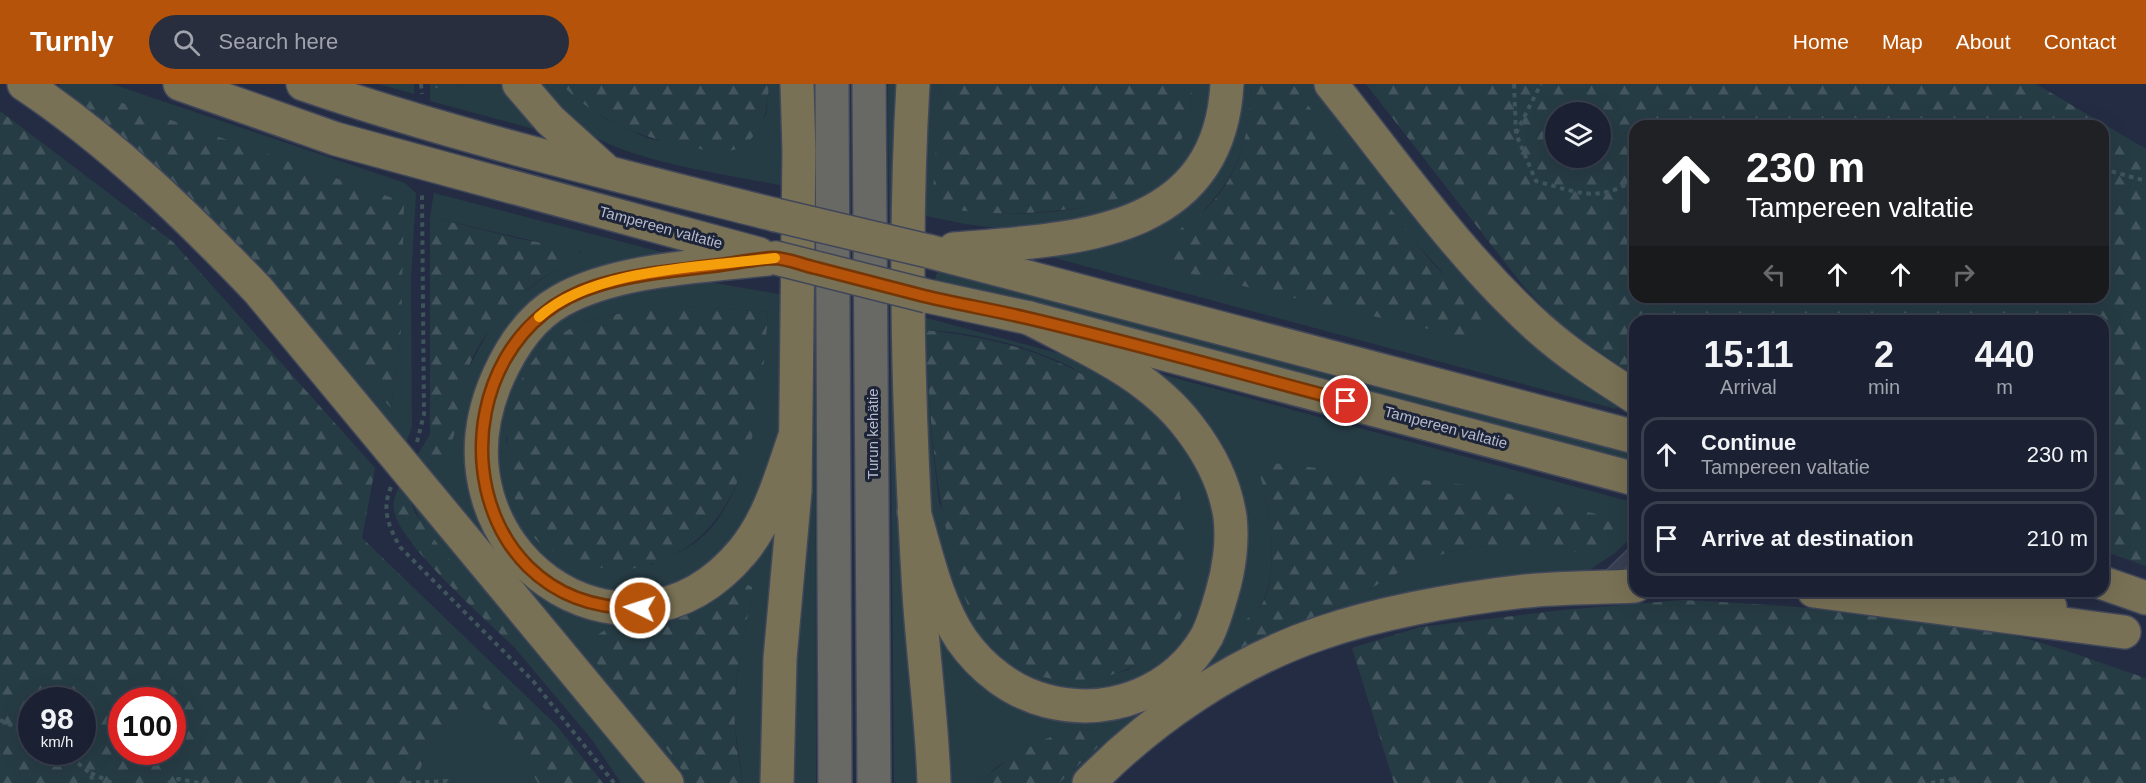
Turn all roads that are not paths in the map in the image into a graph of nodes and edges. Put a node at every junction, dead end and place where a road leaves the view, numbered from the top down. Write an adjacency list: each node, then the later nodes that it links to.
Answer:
1 (180, 84): 13 (highway, Tampereen valtatie)
2 (303, 84): 11 (highway)
3 (519, 84): 11 (highway)
4 (797, 84): 17 (highway)
5 (831, 84): 30 (highway)
6 (869, 84): 31 (highway, Turun kehätie)
7 (913, 84): 19 (highway)
8 (1227, 84): 12 (highway)
9 (1331, 84): 15 (highway)
10 (32, 87): 28 (highway)
11 (609, 173): 12 (highway, bridge)
12 (928, 251): 16 (highway)
13 (776, 258): 14 (highway, Tampereen valtatie, bridge); 17 (highway)
14 (1029, 318): 18 (highway, Tampereen valtatie); 19 (highway)
15 (1629, 393)
16 (1629, 435)
17 (795, 436): 29 (highway)
18 (1629, 477)
19 (914, 512): 32 (highway)
20 (1629, 557): 23 (lane)
21 (1629, 586): 23 (highway)
22 (2109, 586): 26 (highway)
23 (1596, 588): 33 (highway)
24 (1857, 597): 27 (highway)
25 (2019, 597): 27 (highway)
26 (2146, 598)
27 (2135, 636)
28 (667, 783)
29 (777, 783)
30 (835, 783)
31 (874, 783)
32 (934, 783)
33 (1089, 783)

